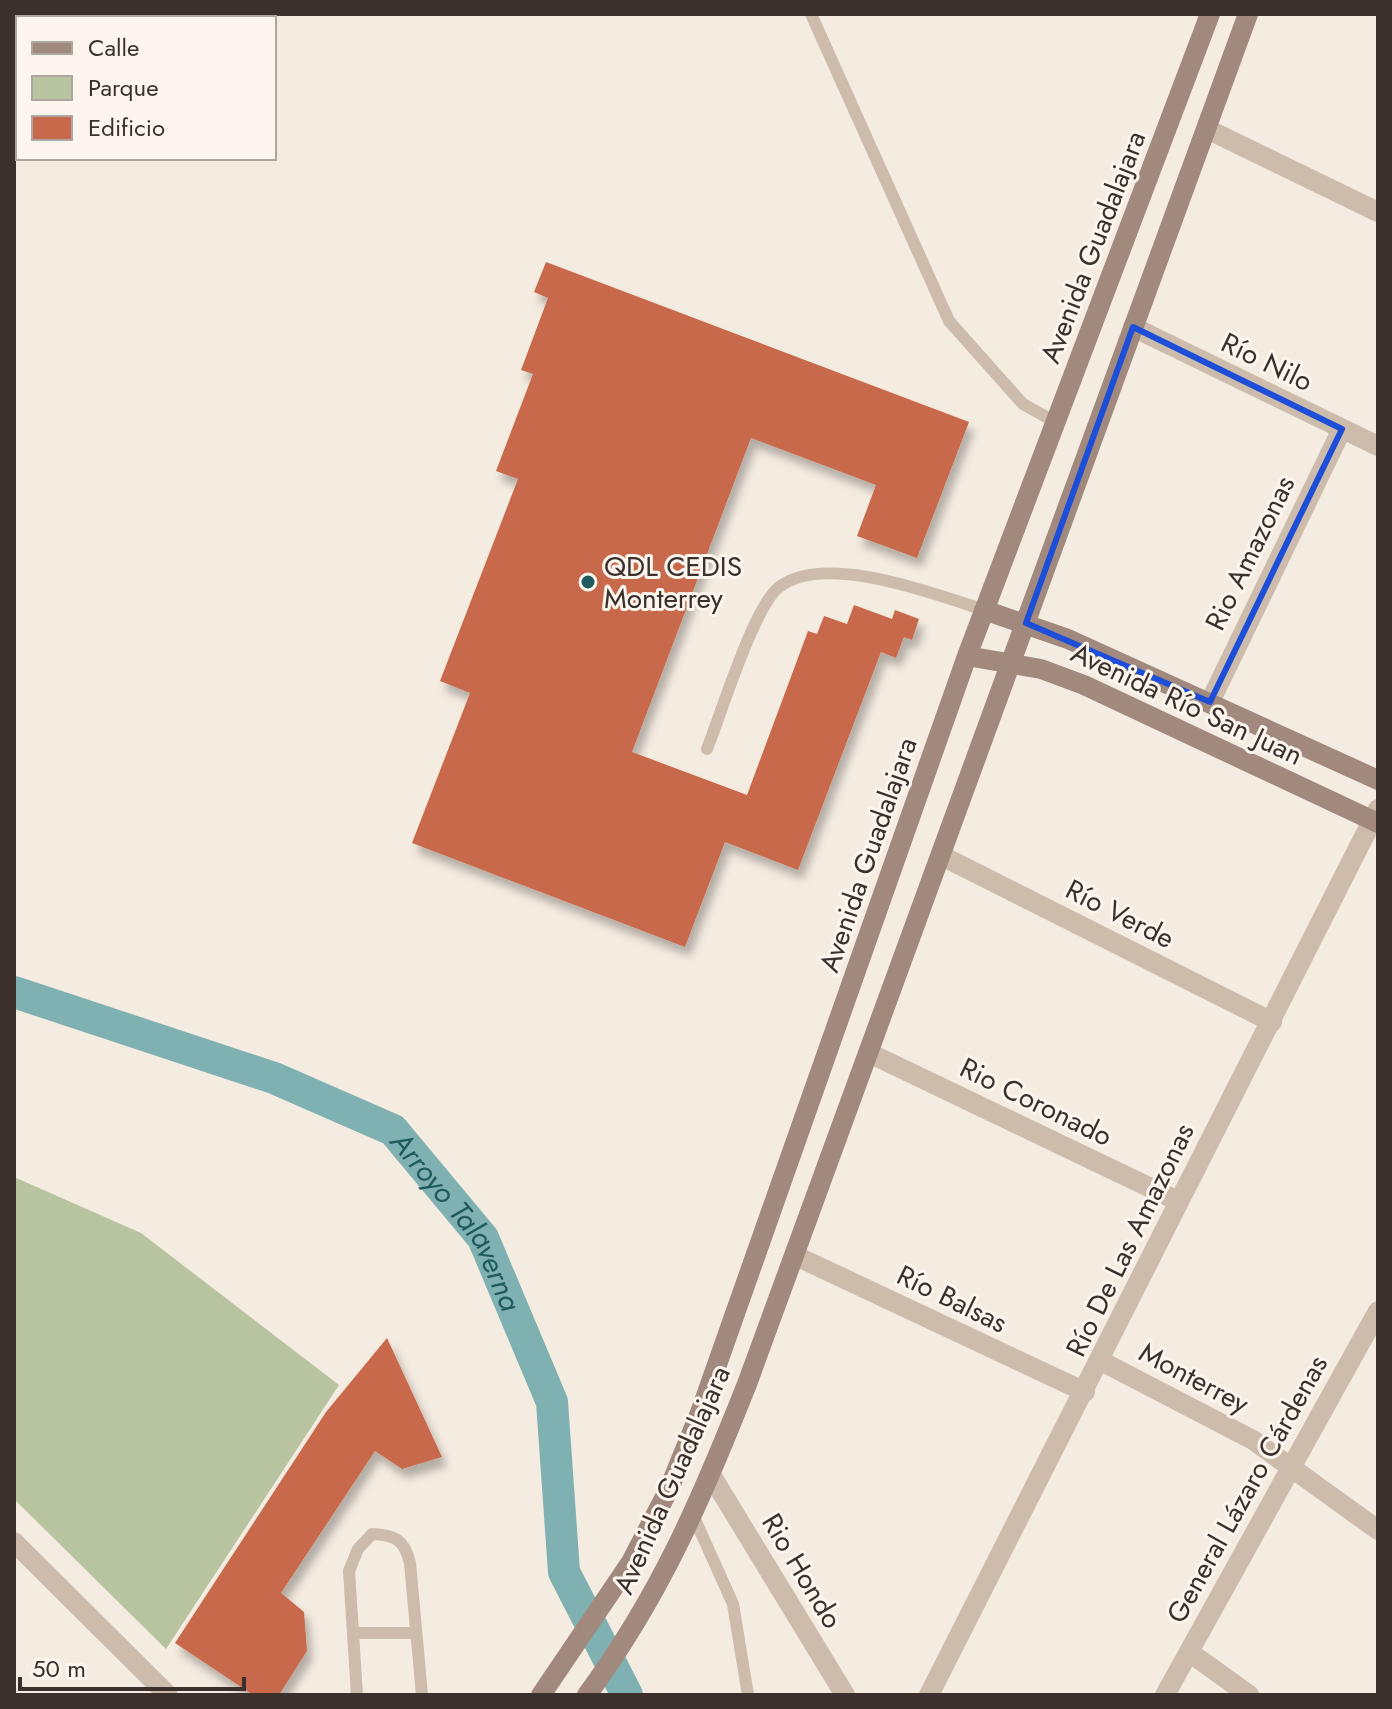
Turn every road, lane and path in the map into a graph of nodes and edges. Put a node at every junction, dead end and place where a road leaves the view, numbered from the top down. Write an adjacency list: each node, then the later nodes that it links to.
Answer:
1 (811, 14): 7 (lane)
2 (1210, 14): 7 (main road, Avenida Guadalajara)
3 (1248, 14): 4 (main road, Avenida Guadalajara)
4 (1207, 129): 5 (street); 6 (main road, Avenida Guadalajara)
5 (1378, 212)
6 (1133, 327): 8 (street, Río Nilo); 11 (main road, Avenida Guadalajara)
7 (1057, 423): 10 (main road, Avenida Guadalajara)
8 (1342, 429): 9 (street, Río Nilo); 14 (street, Rio Amazonas)
9 (1378, 446)
10 (984, 610): 11 (main road, Avenida Río San Juan); 12 (main road, Avenida Guadalajara); 15 (lane)
11 (1026, 623): 13 (main road, Avenida Guadalajara); 14 (main road, Avenida Río San Juan)
12 (967, 656): 13 (main road, Avenida Río San Juan); 37 (main road, Avenida Guadalajara)
13 (1010, 662): 17 (main road, Avenida Río San Juan); 18 (main road, Avenida Guadalajara)
14 (1210, 702): 16 (main road, Avenida Río San Juan)
15 (707, 749)
16 (1378, 780)
17 (1376, 817): 19 (street, Río De Las Amazonas)
18 (942, 856): 19 (street, Río Verde); 20 (main road, Avenida Guadalajara)
19 (1272, 1022): 21 (street, Río De Las Amazonas)
20 (869, 1053): 21 (street, Rio Coronado); 22 (main road, Avenida Guadalajara)
21 (1178, 1201): 24 (street, Río De Las Amazonas)
22 (796, 1256): 25 (street, Río Balsas); 27 (main road, Avenida Guadalajara)
23 (1378, 1311): 26 (street, General Lázaro Cárdenas)
24 (1101, 1361): 25 (street, Río De Las Amazonas); 26 (street, Monterrey)
25 (1085, 1392): 41 (street, Río De Las Amazonas)
26 (1292, 1468): 29 (street, Monterrey); 33 (street, General Lázaro Cárdenas)
27 (711, 1475): 28 (main road, Avenida Guadalajara); 40 (street, Rio Hondo)
28 (693, 1515): 38 (main road, Avenida Guadalajara); 39 (lane)
29 (1378, 1530)
30 (14, 1542): 34 (street)
31 (354, 1633): 32 (lane); 32 (lane); 35 (lane)
32 (416, 1633): 36 (lane)
33 (1189, 1652): 42 (street, General Lázaro Cárdenas); 43 (street)
34 (168, 1695)
35 (357, 1695)
36 (422, 1695)
37 (541, 1695)
38 (587, 1695)
39 (748, 1695)
40 (845, 1695)
41 (929, 1695)
42 (1165, 1695)
43 (1249, 1695)

